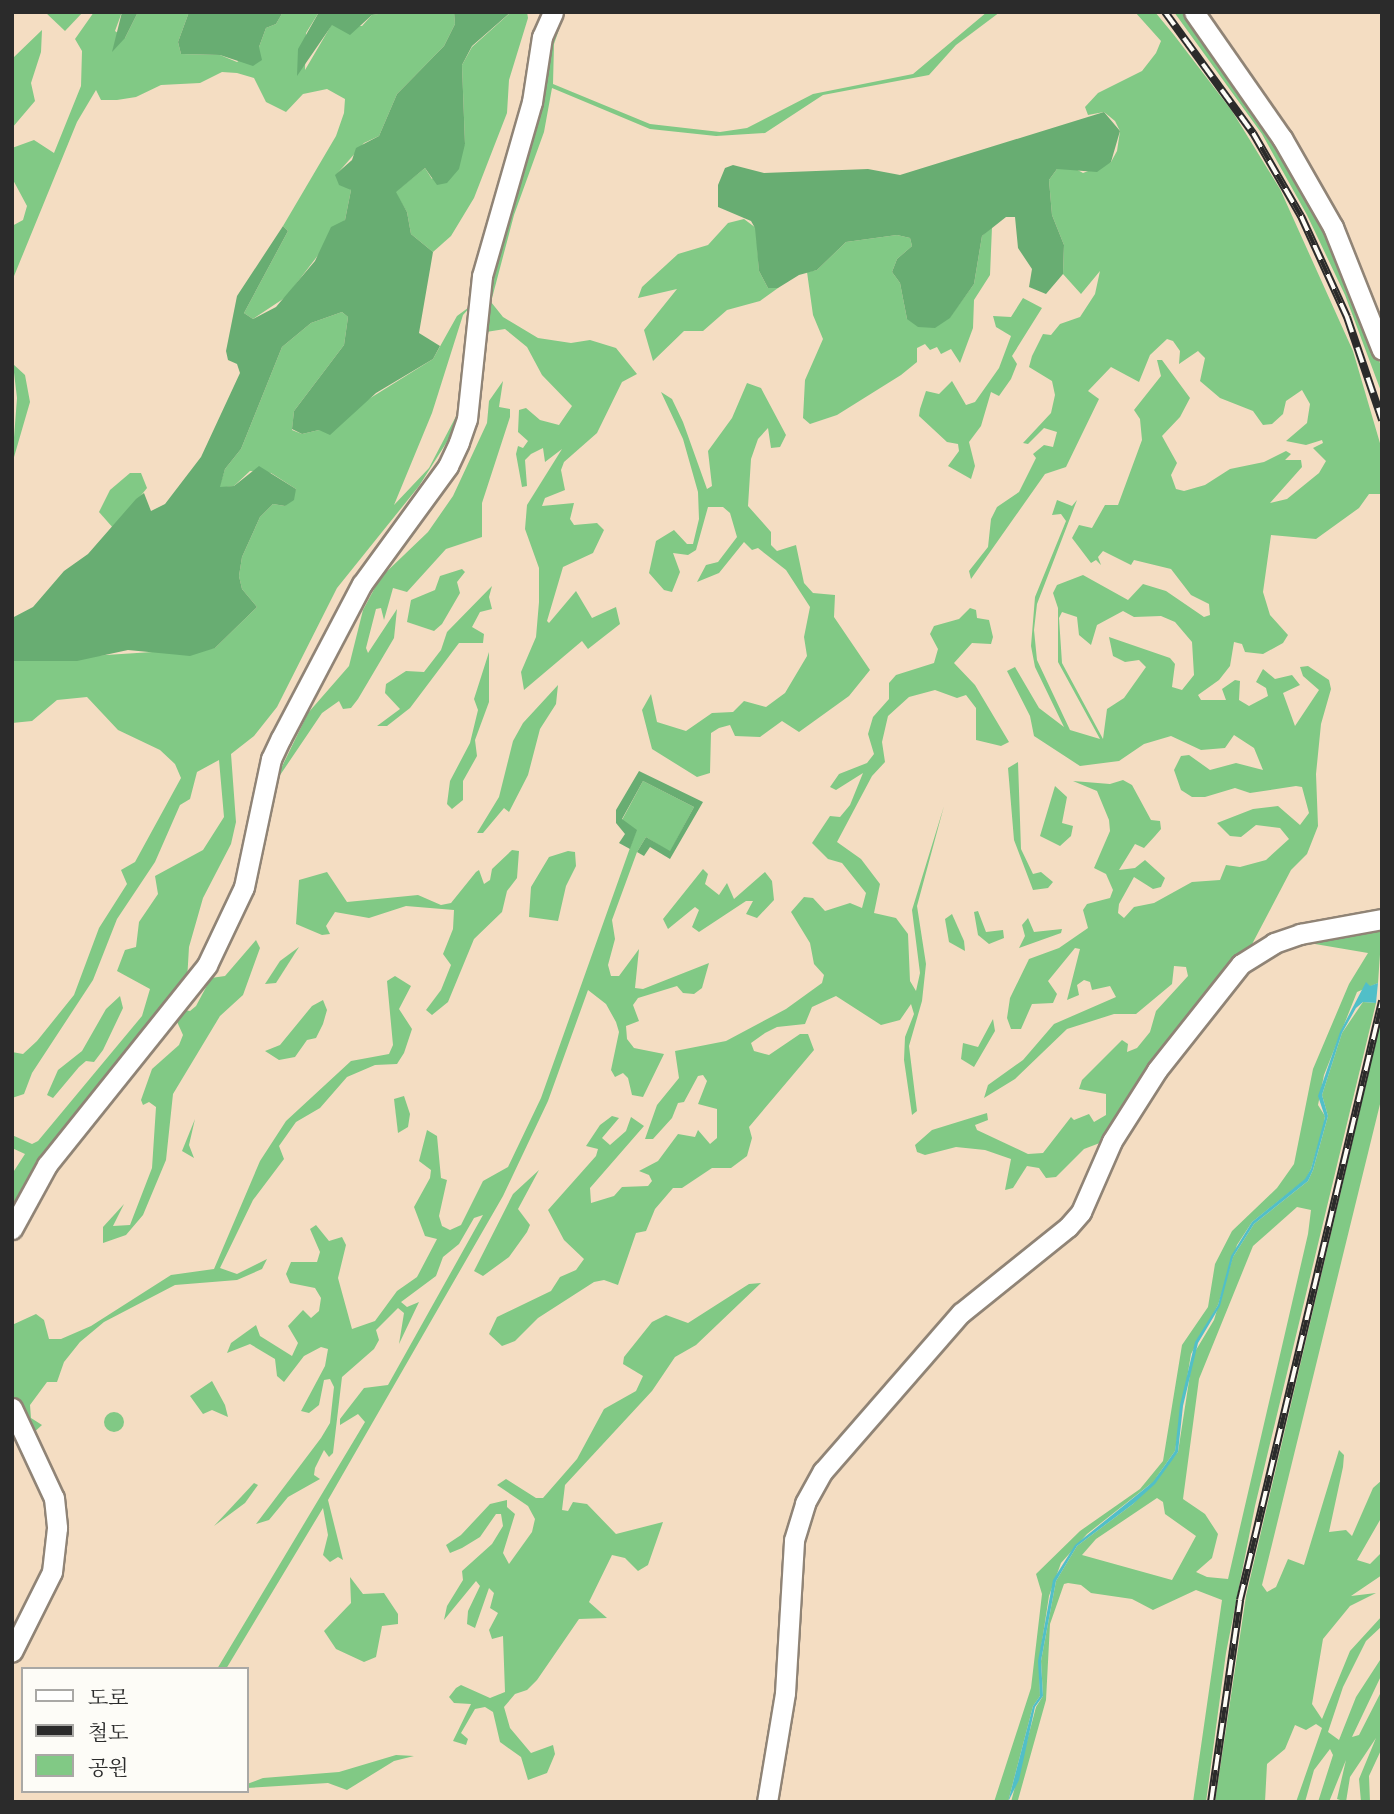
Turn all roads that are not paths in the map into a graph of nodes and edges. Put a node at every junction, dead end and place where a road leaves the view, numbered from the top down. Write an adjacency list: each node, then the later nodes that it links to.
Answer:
1 (553, 12): 5 (street)
2 (1194, 12): 3 (street)
3 (1382, 350)
4 (1382, 919): 8 (street)
5 (12, 1229)
6 (12, 1408): 7 (street)
7 (12, 1652)
8 (767, 1802)

